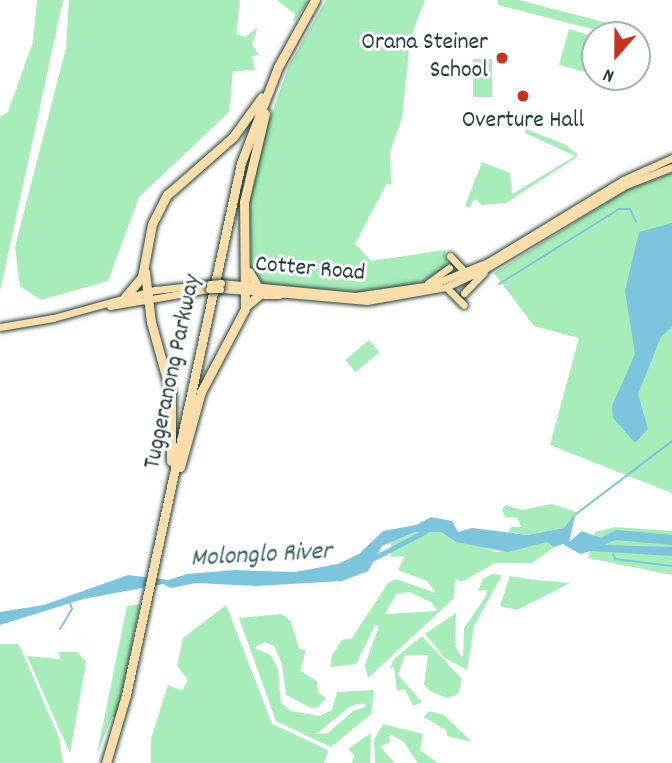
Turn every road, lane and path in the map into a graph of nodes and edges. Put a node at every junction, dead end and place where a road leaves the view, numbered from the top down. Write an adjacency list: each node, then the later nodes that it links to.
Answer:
1 (317, 0): 2 (highway, Tuggeranong Parkway); 3 (highway, Tuggeranong Parkway)
2 (278, 67): 9 (highway); 23 (highway, Tuggeranong Parkway)
3 (269, 98): 13 (highway); 24 (highway, Tuggeranong Parkway)
4 (672, 151): 6 (main road)
5 (672, 158): 6 (main road, Cotter Road)
6 (657, 163): 12 (main road, Cotter Road)
7 (672, 167): 11 (main road, Cotter Road)
8 (450, 256): 12 (main road)
9 (145, 267): 18 (highway); 19 (highway)
10 (449, 268): 14 (main road)
11 (485, 270): 15 (main road, Cotter Road); 16 (main road)
12 (465, 272): 14 (main road, Cotter Road)
13 (250, 287): 14 (main road, Cotter Road); 17 (main road, Cotter Road); 18 (main road, Cotter Road, bridge); 21 (highway)
14 (422, 287)
15 (446, 287): 17 (main road, Cotter Road); 20 (main road)
16 (464, 293)
17 (279, 294): 21 (highway)
18 (146, 295): 19 (main road, Cotter Road); 22 (main road, Cotter Road); 23 (highway)
19 (125, 297): 22 (main road, Cotter Road)
20 (464, 305)
21 (245, 309): 24 (highway)
22 (0, 330)
23 (166, 508): 25 (highway, Tuggeranong Parkway)
24 (166, 523): 25 (highway, Tuggeranong Parkway)
25 (160, 543): 26 (highway, Tuggeranong Parkway)
26 (109, 763)

